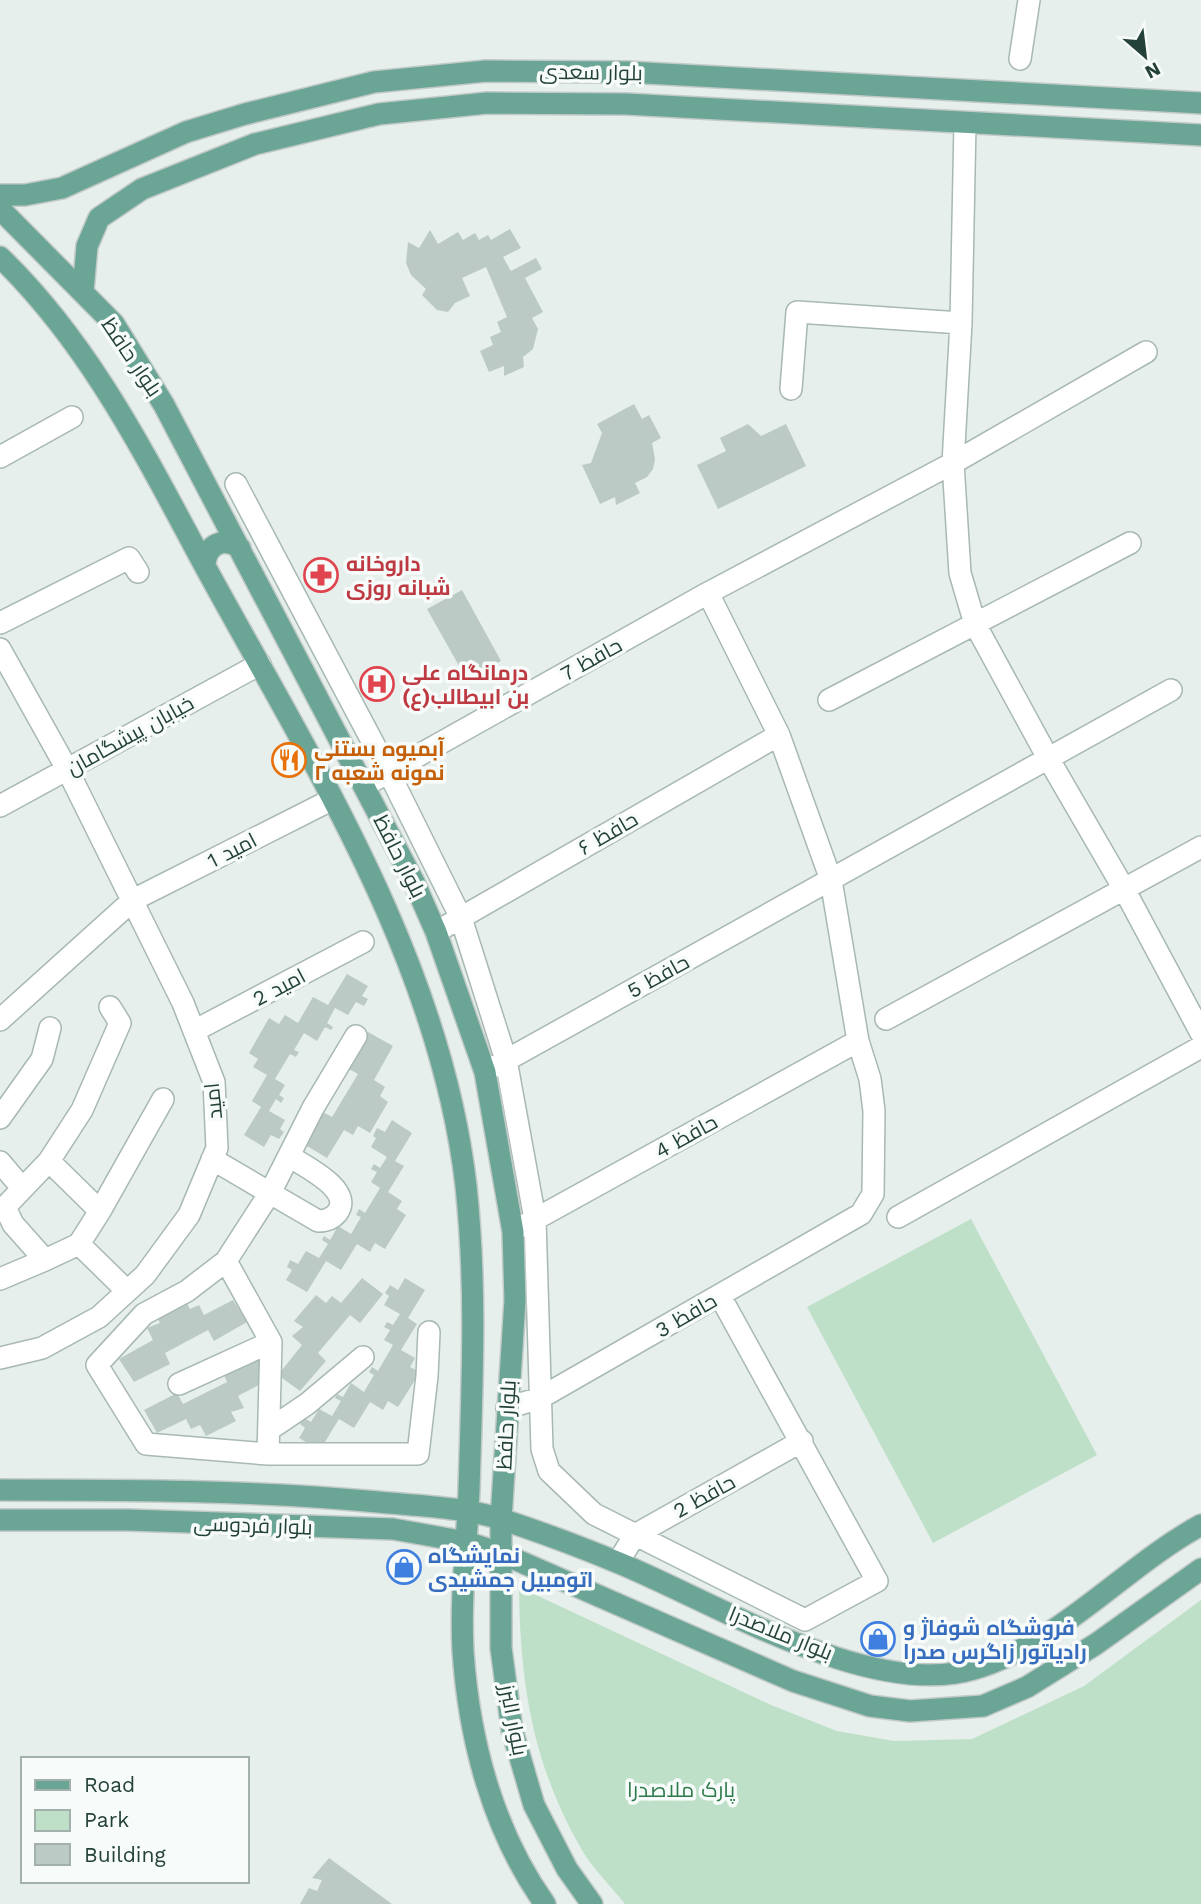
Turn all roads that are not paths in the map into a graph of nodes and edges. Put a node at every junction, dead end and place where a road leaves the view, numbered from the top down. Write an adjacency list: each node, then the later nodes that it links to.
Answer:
1 (1029, 0): 2 (street)
2 (1020, 59)
3 (967, 91): 4 (main road, بلوار سعدی); 5 (main road); 7 (main road, بلوار سعدی)
4 (1201, 103)
5 (965, 122): 6 (main road, بلوار سعدی); 10 (main road, بلوار سعدی); 11 (street)
6 (1201, 135)
7 (0, 195)
8 (0, 209): 10 (main road, بلوار حافظ)
9 (0, 257): 19 (main road, بلوار حافظ)
10 (83, 290): 18 (main road, بلوار حافظ)
11 (961, 323): 13 (street); 16 (street)
12 (1146, 352): 16 (street, حافظ 7)
13 (791, 389)
14 (72, 417): 15 (street)
15 (0, 457)
16 (953, 463): 24 (street, حافظ 7); 26 (street)
17 (236, 484): 27 (street)
18 (220, 509): 19 (main road); 21 (main road, بلوار حافظ)
19 (183, 524): 22 (main road, بلوار حافظ)
20 (1130, 543): 26 (street)
21 (240, 548): 22 (main road); 28 (main road, بلوار حافظ)
22 (205, 565): 30 (main road, بلوار حافظ)
23 (138, 572): 25 (street)
24 (708, 593): 33 (street); 36 (street, حافظ 7)
25 (0, 623)
26 (975, 624): 32 (street); 34 (street)
27 (314, 631): 28 (street); 36 (street)
28 (288, 642): 37 (main road, بلوار حافظ)
29 (0, 649): 35 (street, امید)
30 (260, 664): 35 (street, خیابان پیشگامان); 38 (main road, بلوار حافظ)
31 (1171, 690): 34 (street, حافظ 5)
32 (829, 700)
33 (779, 735): 41 (street); 44 (street, حافظ ۶)
34 (1048, 758): 41 (street, حافظ 5); 42 (street)
35 (67, 769): 39 (street, خیابان پیشگامان); 43 (street, امید)
36 (388, 773): 37 (street, حافظ 7); 44 (street)
37 (364, 786): 45 (main road, بلوار حافظ)
38 (331, 800): 43 (street, امید 1); 88 (main road, بلوار حافظ)
39 (0, 806)
40 (1201, 847): 42 (street)
41 (831, 880): 54 (street); 56 (street, حافظ 5)
42 (1125, 889): 48 (street); 52 (street)
43 (133, 900): 49 (street, امید 1); 51 (street, امید)
44 (461, 918): 45 (street, حافظ ۶); 56 (street)
45 (436, 932): 57 (main road, بلوار حافظ)
46 (363, 942): 51 (street, امید 2)
47 (110, 1007): 62 (street)
48 (886, 1019)
49 (0, 1020)
50 (50, 1028): 59 (street)
51 (194, 1031): 61 (street, امید)
52 (1201, 1033)
53 (356, 1035): 60 (street)
54 (858, 1041): 69 (street, حافظ 4); 76 (street, حافظ 3)
55 (1201, 1047): 68 (street)
56 (506, 1060): 57 (street, حافظ 5); 69 (street)
57 (485, 1072): 70 (main road, بلوار حافظ)
58 (163, 1099): 67 (street)
59 (0, 1118)
60 (289, 1156): 65 (street); 65 (street)
61 (212, 1159): 65 (street); 75 (street, امید)
62 (48, 1161): 64 (street); 67 (street)
63 (0, 1162): 64 (street)
64 (22, 1188): 66 (street)
65 (271, 1191): 73 (street)
66 (3, 1208): 72 (street)
67 (100, 1211): 71 (street)
68 (898, 1217)
69 (535, 1219): 70 (street, حافظ 4); 82 (street)
70 (513, 1232): 83 (main road, بلوار حافظ)
71 (79, 1244): 72 (street); 75 (street)
72 (45, 1259): 74 (street)
73 (226, 1261): 78 (street); 86 (street)
74 (0, 1279)
75 (127, 1291): 80 (street, امید)
76 (720, 1296): 82 (street, حافظ 3); 85 (street)
77 (429, 1332): 86 (street)
78 (271, 1342): 81 (street); 84 (street)
79 (363, 1357): 84 (street)
80 (0, 1358)
81 (179, 1384)
82 (540, 1398): 83 (street, حافظ 3); 92 (street)
83 (507, 1408): 89 (main road, بلوار حافظ)
84 (270, 1429): 86 (street)
85 (802, 1441): 92 (street, حافظ 2); 92 (street)
86 (268, 1454)
87 (0, 1490): 88 (main road, بلوار فردوسی)
88 (468, 1511): 89 (main road, بلوار فردوسی); 93 (main road, بلوار حافظ)
89 (502, 1519): 94 (main road, بلوار البرز); 95 (main road, بلوار ملاصدرا)
90 (0, 1520): 93 (main road, بلوار فردوسی)
91 (1201, 1525): 95 (main road, بلوار ملاصدرا)
92 (635, 1535): 95 (street, حافظ 2)
93 (466, 1542): 94 (main road, بلوار فردوسی); 97 (main road, بلوار البرز)
94 (503, 1554): 96 (main road, بلوار ملاصدرا); 98 (main road, بلوار البرز)
95 (618, 1562)
96 (1201, 1569)
97 (545, 1904)
98 (592, 1904)

